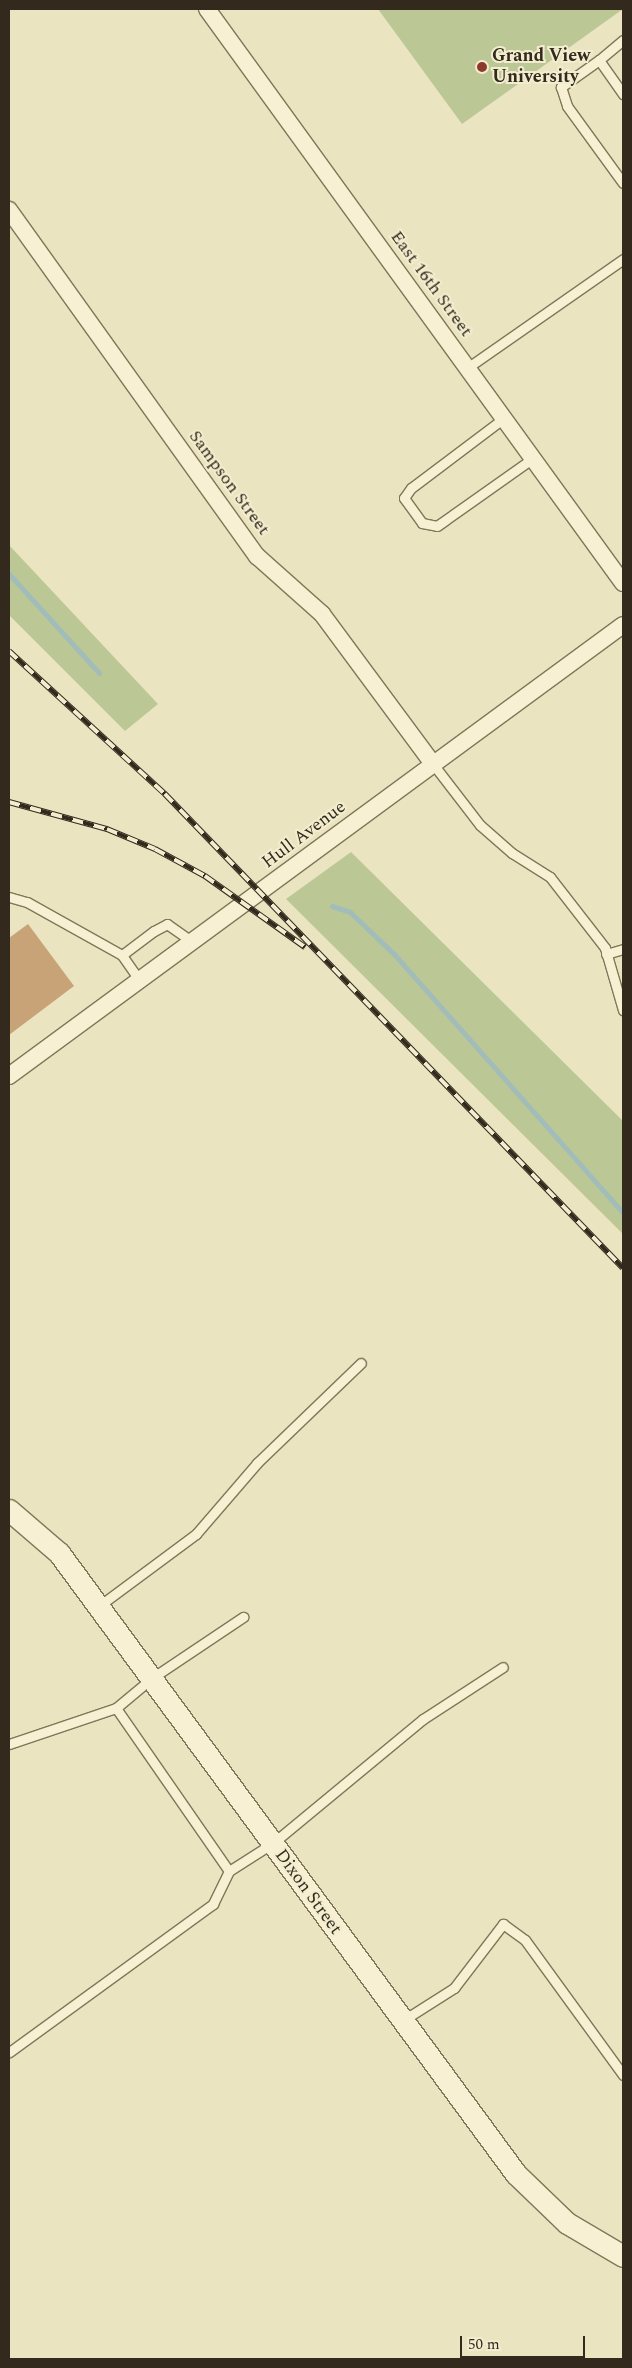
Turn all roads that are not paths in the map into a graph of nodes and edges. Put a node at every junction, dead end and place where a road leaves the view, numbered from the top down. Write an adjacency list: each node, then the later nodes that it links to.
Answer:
1 (207, 9): 8 (street, East 16th Street)
2 (623, 40): 3 (lane)
3 (599, 60): 4 (lane); 5 (lane)
4 (623, 94)
5 (623, 183)
6 (9, 210): 13 (street, Sampson Street)
7 (623, 259): 8 (lane)
8 (467, 368): 9 (street, East 16th Street)
9 (504, 418): 10 (street, East 16th Street); 10 (lane)
10 (533, 458): 11 (street, East 16th Street)
11 (623, 583)
12 (623, 625): 13 (street, Hull Avenue)
13 (433, 764): 15 (street, Hull Avenue); 17 (lane)
14 (9, 897): 18 (lane)
15 (194, 943): 18 (lane); 19 (street, Hull Avenue)
16 (623, 949): 17 (lane)
17 (606, 954): 20 (lane)
18 (122, 955): 19 (lane)
19 (140, 981): 22 (street, Hull Avenue)
20 (621, 996): 21 (lane)
21 (623, 1010)
22 (9, 1076)
23 (361, 1363): 25 (lane)
24 (9, 1510): 25 (street, Dixon Street)
25 (99, 1606): 28 (street, Dixon Street)
26 (243, 1617): 28 (lane)
27 (503, 1667): 31 (lane)
28 (152, 1678): 29 (lane); 31 (street, Dixon Street)
29 (116, 1708): 30 (lane); 32 (lane)
30 (9, 1744)
31 (272, 1844): 32 (lane); 33 (street, Dixon Street)
32 (229, 1871): 34 (lane)
33 (402, 2021): 35 (lane); 36 (street, Dixon Street)
34 (9, 2052)
35 (623, 2075)
36 (623, 2255)

